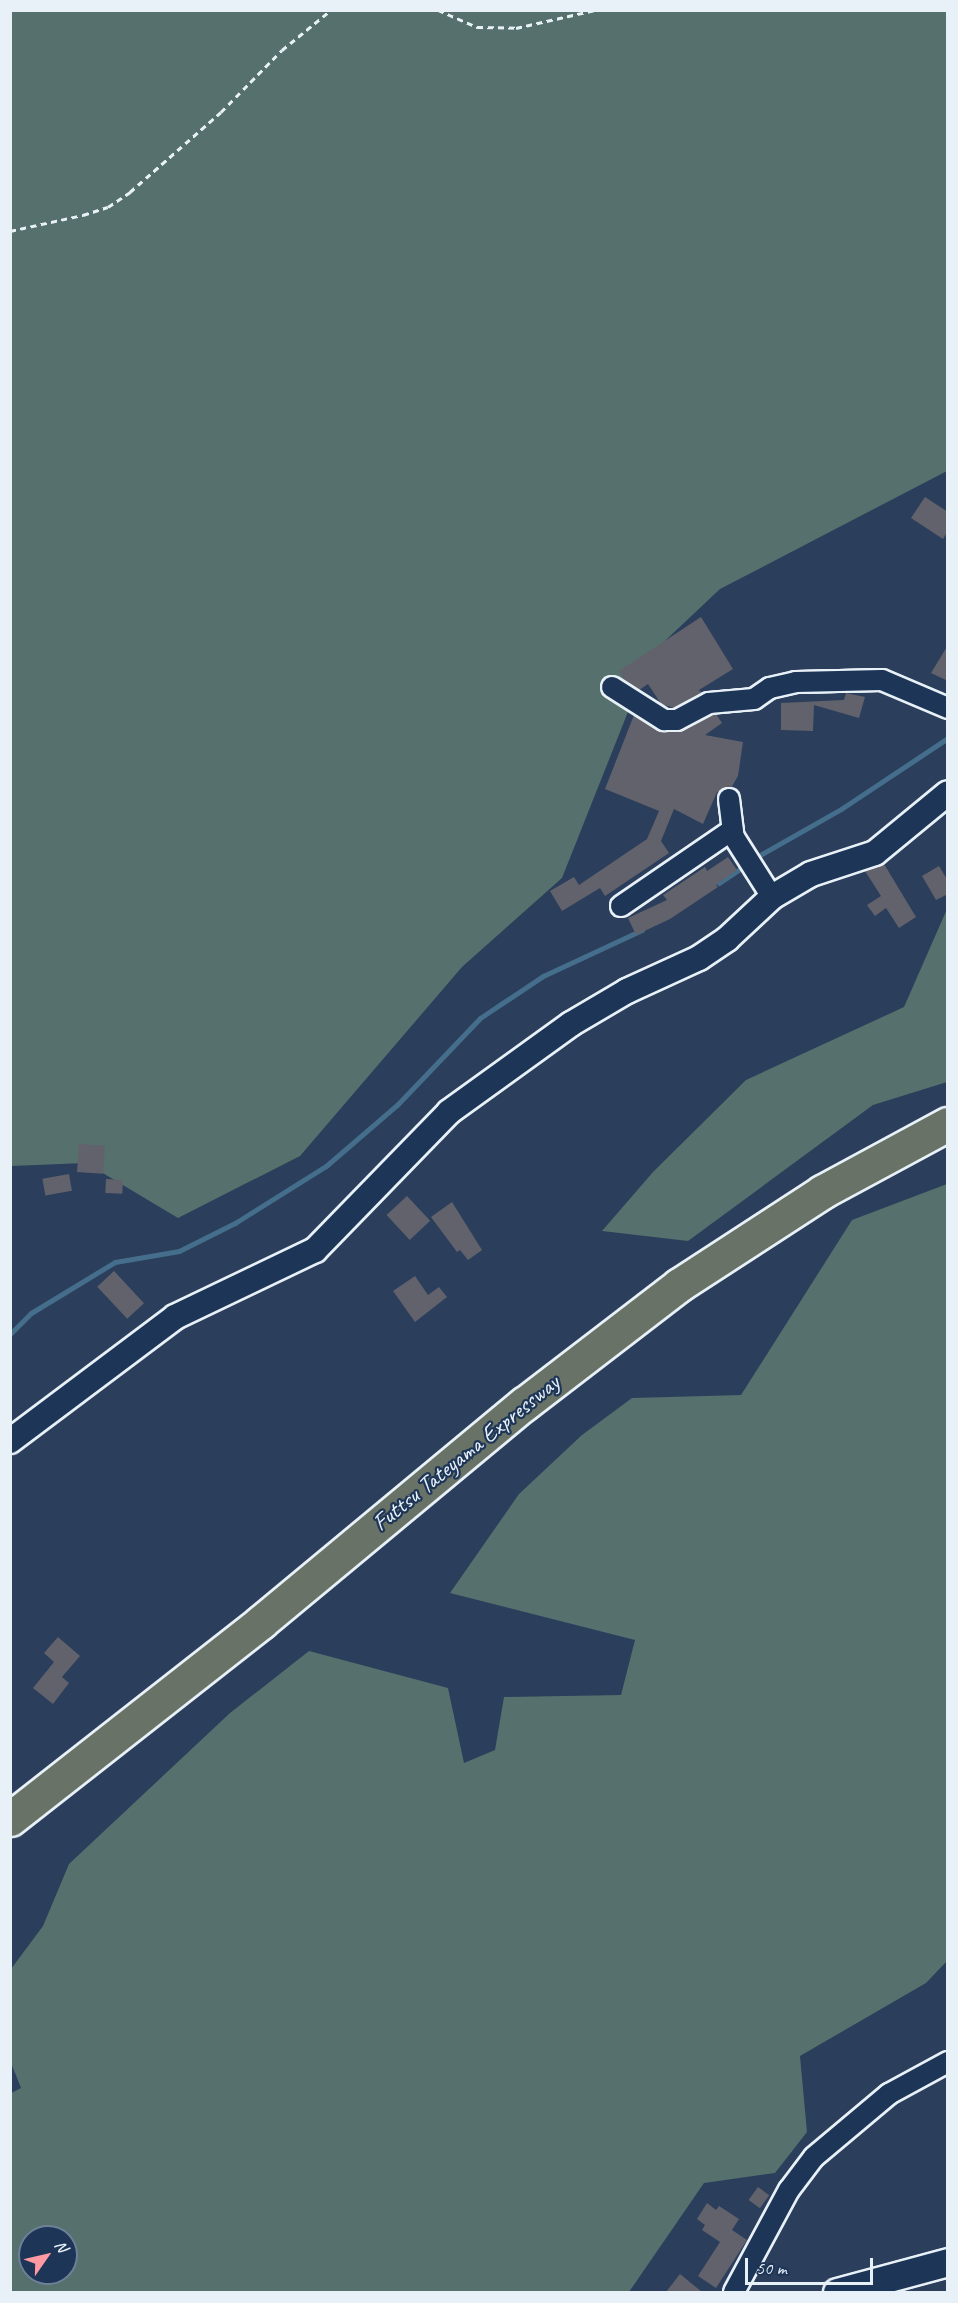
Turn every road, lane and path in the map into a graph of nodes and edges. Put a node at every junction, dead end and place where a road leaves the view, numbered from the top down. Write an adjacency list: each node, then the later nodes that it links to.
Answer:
1 (331, 10): 4 (path)
2 (438, 10): 3 (path)
3 (595, 10)
4 (10, 231)
5 (612, 687): 6 (street)
6 (948, 708)
7 (948, 793): 10 (street)
8 (729, 799): 9 (street)
9 (732, 830): 10 (street); 11 (street)
10 (772, 897): 13 (street)
11 (621, 906)
12 (948, 1124): 14 (highway, Futtsu Tateyama Expressway)
13 (10, 1442)
14 (10, 1819)
15 (948, 2062): 18 (street)
16 (948, 2262): 17 (main road)
17 (868, 2289): 19 (main road)
18 (734, 2292)
19 (837, 2292)

